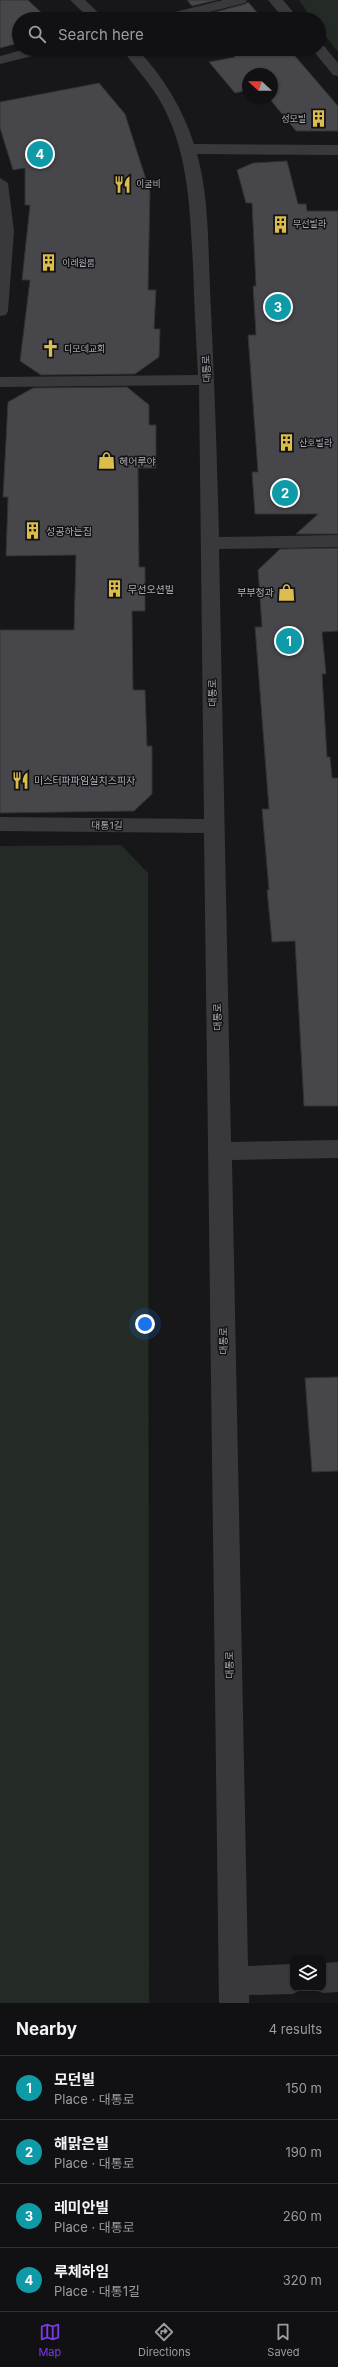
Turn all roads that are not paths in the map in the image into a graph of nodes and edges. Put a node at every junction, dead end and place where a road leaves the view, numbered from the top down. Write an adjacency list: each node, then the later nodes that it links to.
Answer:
1 (77, 0): 4 (street)
2 (240, 0): 5 (street)
3 (275, 0): 6 (street)
4 (90, 12)
5 (192, 12)
6 (286, 12)
7 (16, 56): 10 (street)
8 (135, 56): 12 (street, 대통로)
9 (325, 56): 11 (street)
10 (0, 60)
11 (338, 70)
12 (188, 150): 13 (street); 16 (street, 대통로)
13 (338, 150)
14 (0, 183): 15 (street)
15 (0, 311)
16 (207, 380): 17 (street); 19 (street, 대통로)
17 (0, 382)
18 (338, 541): 19 (street)
19 (210, 543): 21 (street, 대통로)
20 (0, 824): 21 (street, 대통1길)
21 (214, 826): 23 (street, 대통로)
22 (338, 1149): 23 (street)
23 (220, 1151): 27 (street, 대통로)
24 (338, 1977): 25 (street)
25 (326, 1978)
26 (290, 1980): 27 (street)
27 (234, 1992)

